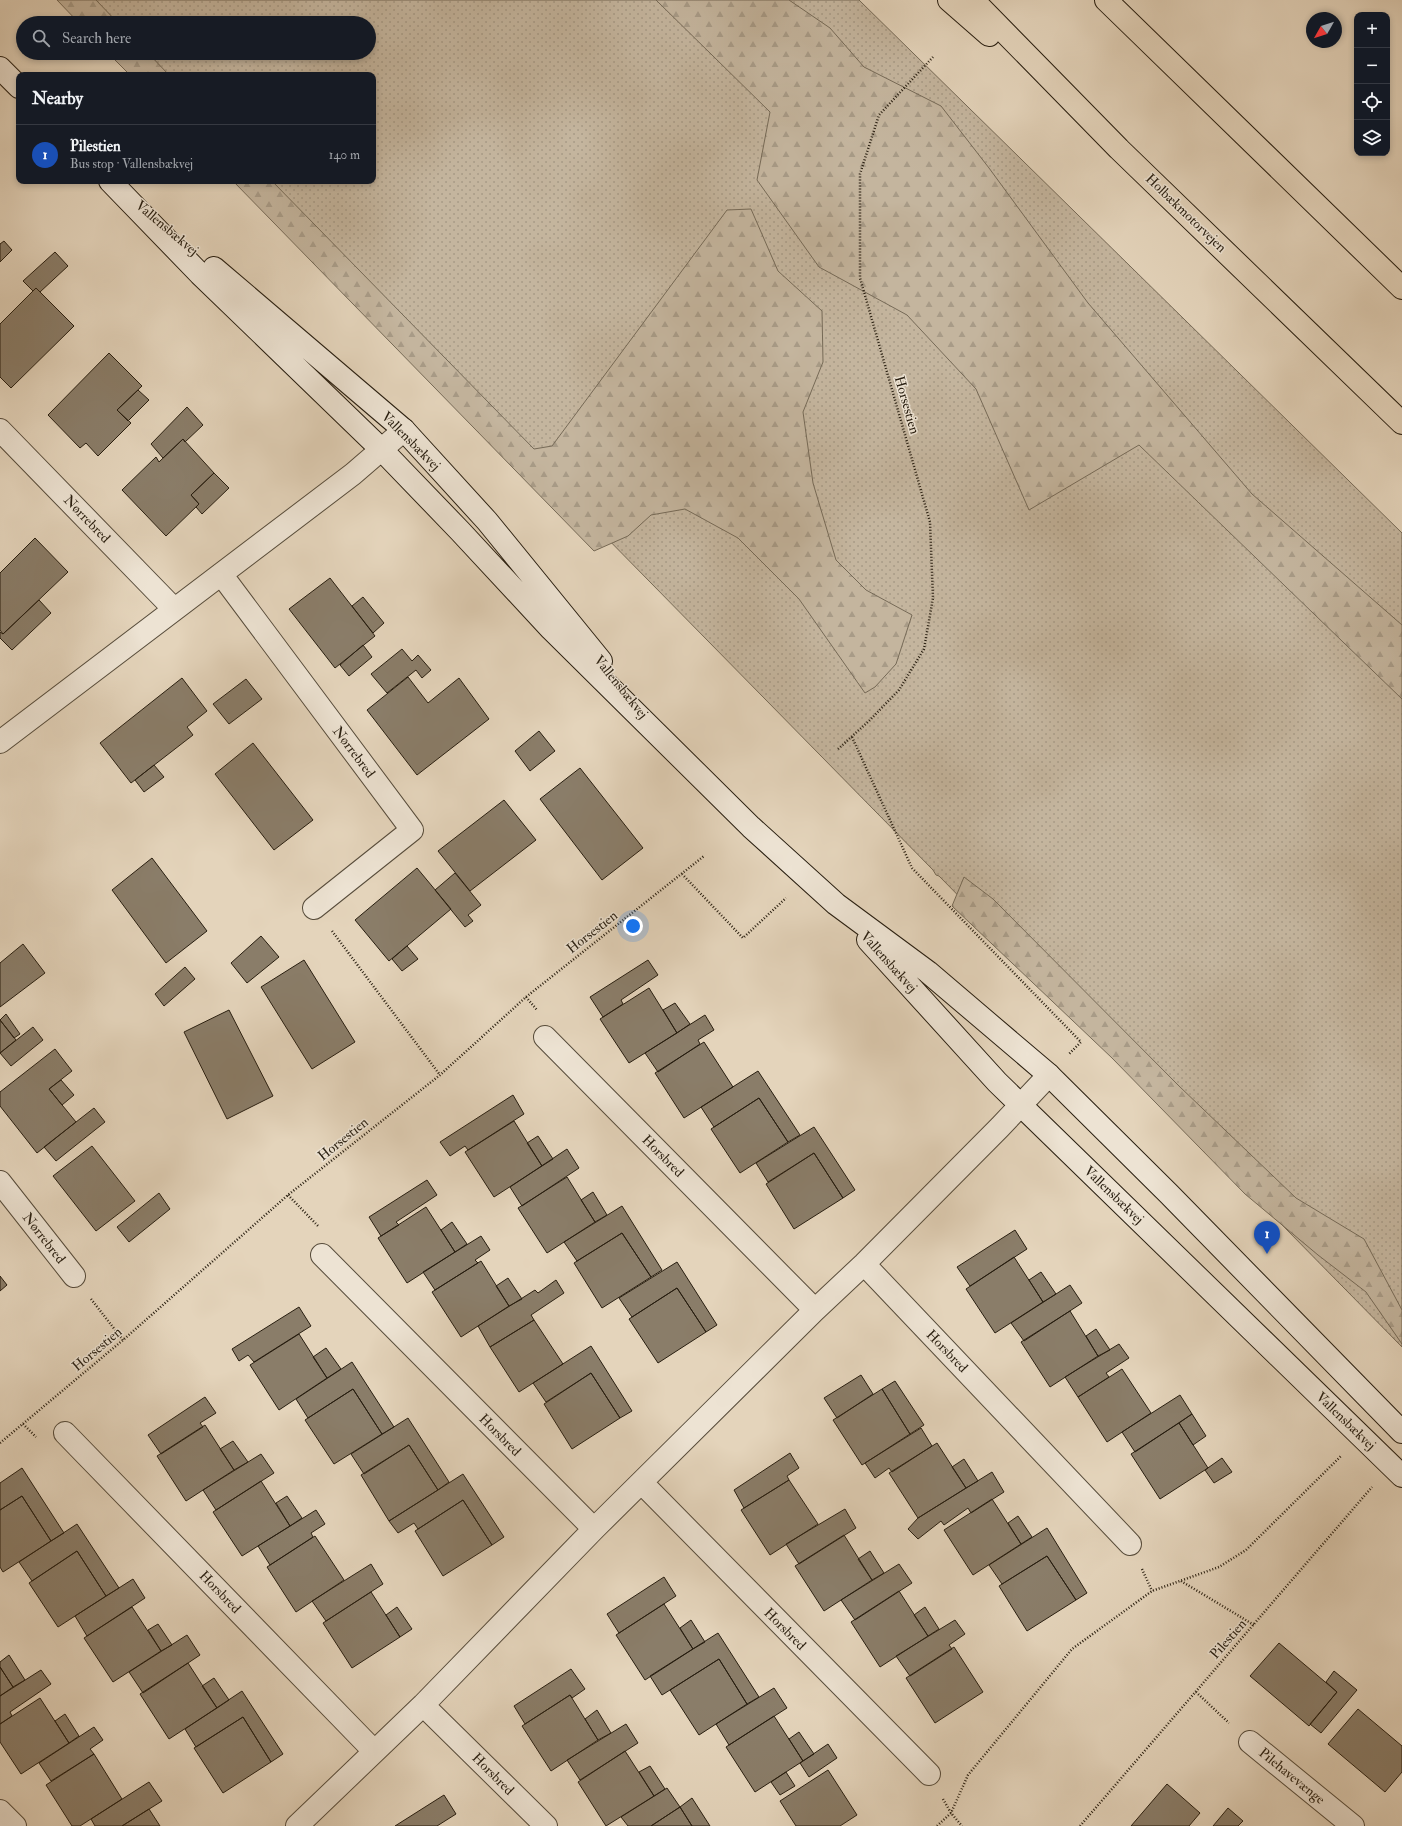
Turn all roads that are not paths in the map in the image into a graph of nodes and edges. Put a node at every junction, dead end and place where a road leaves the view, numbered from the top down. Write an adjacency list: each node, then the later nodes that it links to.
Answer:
1 (949, 0): 6 (highway)
2 (974, 0): 6 (highway, Holbækmotorvejen)
3 (1106, 0): 9 (highway)
4 (0, 68): 5 (street)
5 (16, 84)
6 (1119, 149): 10 (highway, Holbækmotorvejen)
7 (114, 184): 13 (street, Vallensbækvej)
8 (115, 184): 12 (street, Vallensbækvej)
9 (1402, 288)
10 (1402, 422)
11 (0, 430): 15 (street, Nørrebred)
12 (404, 430): 13 (street); 17 (street, Vallensbækvej)
13 (381, 449): 14 (street); 17 (street, Vallensbækvej)
14 (221, 574): 15 (street); 19 (street, Nørrebred)
15 (174, 610): 16 (street)
16 (0, 742)
17 (667, 743): 18 (street, Vallensbækvej)
18 (836, 904): 21 (street, Vallensbækvej); 22 (street, Vallensbækvej)
19 (314, 908)
20 (545, 1037): 27 (street, Horsbred)
21 (1050, 1075): 22 (street); 28 (street, Vallensbækvej)
22 (1021, 1105): 25 (street); 30 (street, Vallensbækvej)
23 (0, 1182): 26 (street, Nørrebred)
24 (322, 1255): 32 (street, Horsbred)
25 (864, 1264): 27 (street); 33 (street, Horsbred)
26 (74, 1276)
27 (815, 1310): 31 (street)
28 (1402, 1432)
29 (65, 1433): 36 (street, Horsbred)
30 (1397, 1471)
31 (642, 1483): 32 (street); 37 (street, Horsbred)
32 (594, 1529): 34 (street)
33 (1130, 1544)
34 (423, 1704): 36 (street); 41 (street, Horsbred)
35 (1250, 1742): 42 (street, Pilehavevænge)
36 (374, 1751): 40 (street)
37 (929, 1774)
38 (0, 1811): 39 (street)
39 (15, 1826)
40 (298, 1826)
41 (546, 1826)
42 (1353, 1826)

